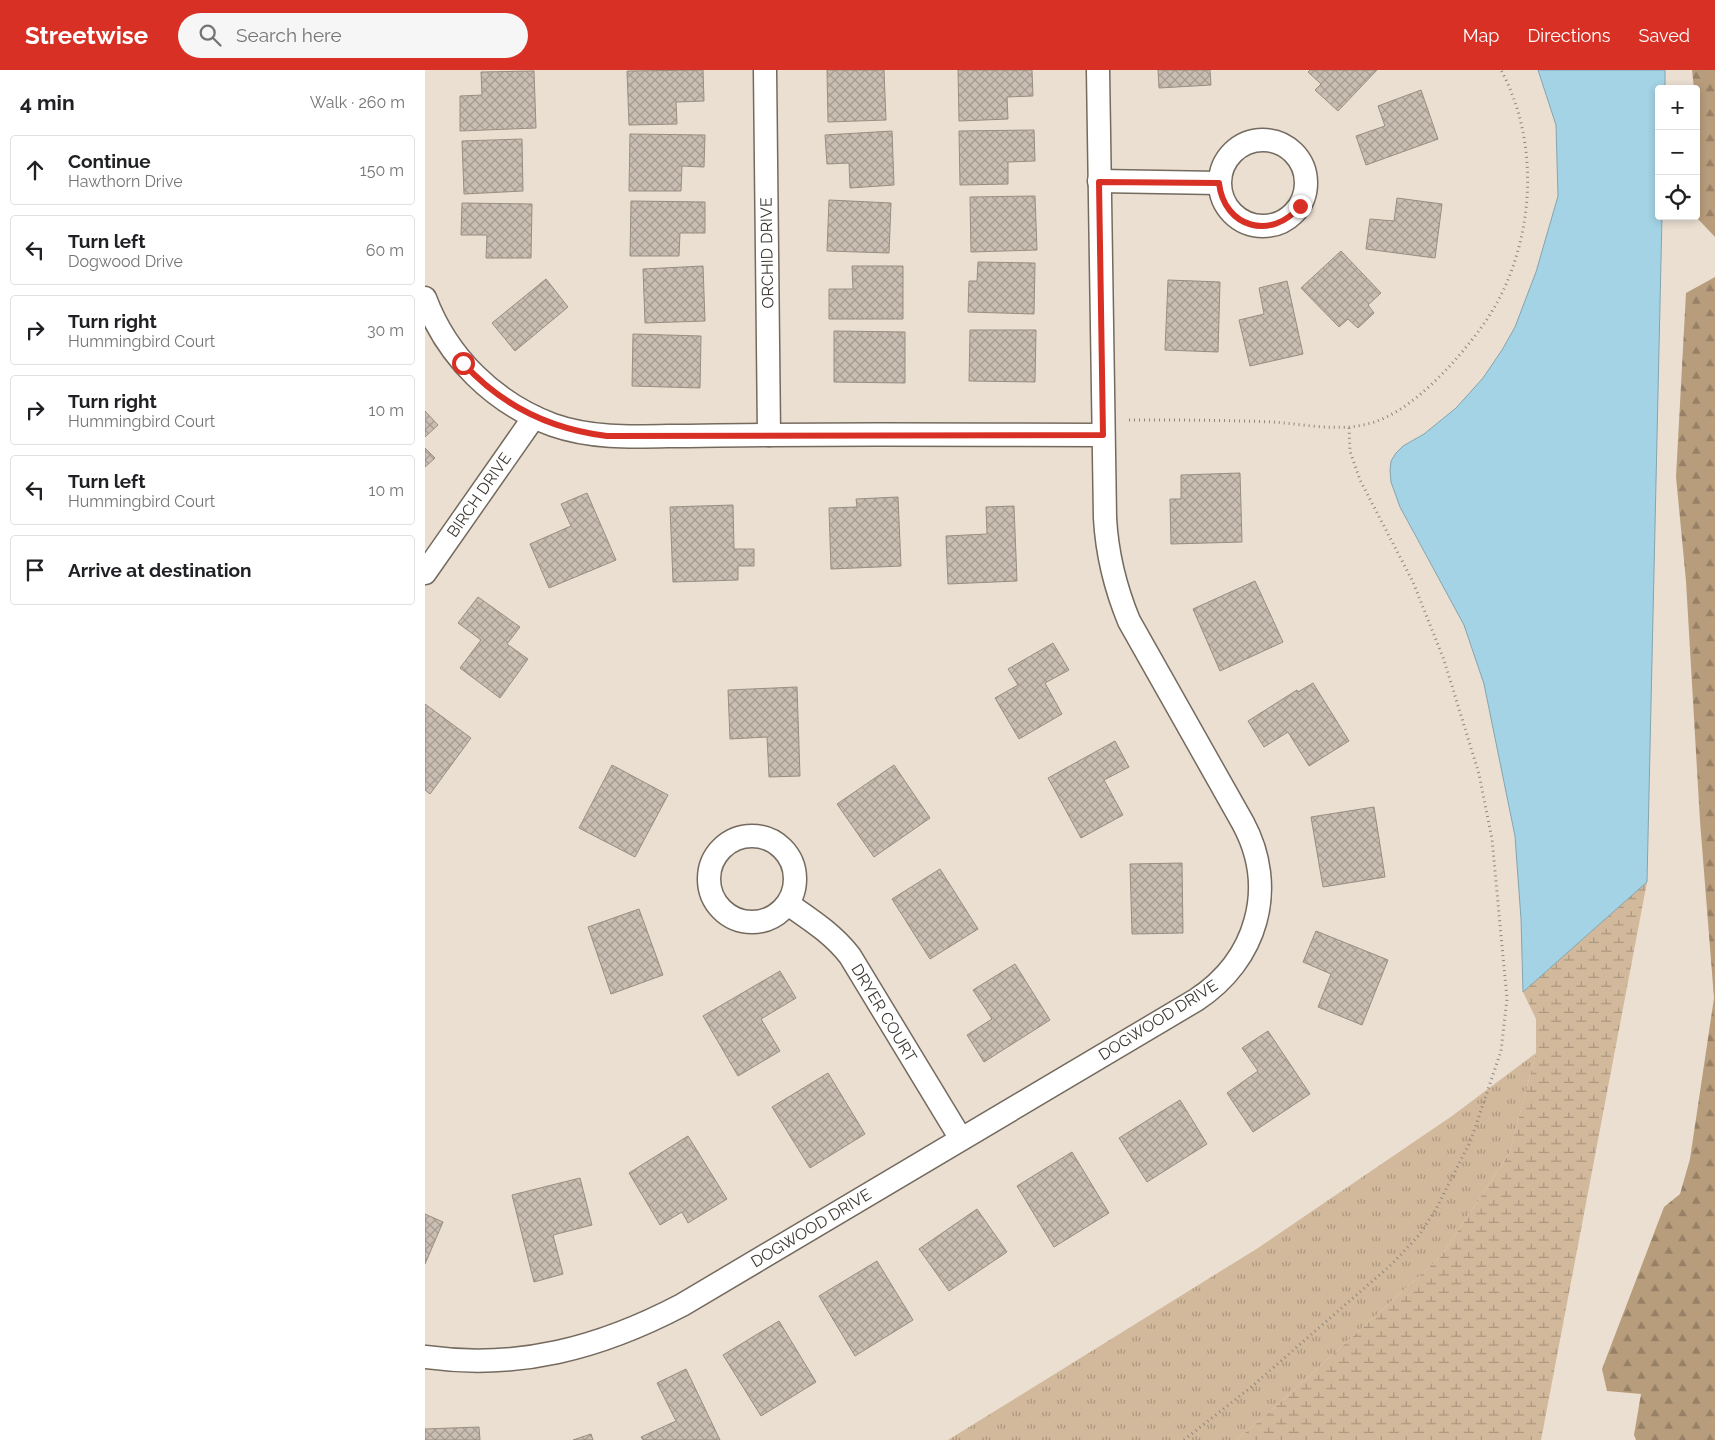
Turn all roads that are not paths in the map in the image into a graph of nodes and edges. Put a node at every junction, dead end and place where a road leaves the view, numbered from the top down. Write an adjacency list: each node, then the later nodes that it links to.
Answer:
1 (765, 70): 8 (street, ORCHID DRIVE)
2 (1098, 70): 3 (street, DOGWOOD DRIVE)
3 (1099, 182): 4 (street); 7 (street, DOGWOOD DRIVE)
4 (1219, 183)
5 (425, 298): 6 (street)
6 (534, 417): 8 (street); 9 (street, BIRCH DRIVE)
7 (1103, 428): 8 (street); 11 (street, DOGWOOD DRIVE)
8 (769, 435)
9 (425, 573)
10 (788, 904): 11 (street, DRYER COURT)
11 (961, 1139): 12 (street, DOGWOOD DRIVE)
12 (425, 1357)

